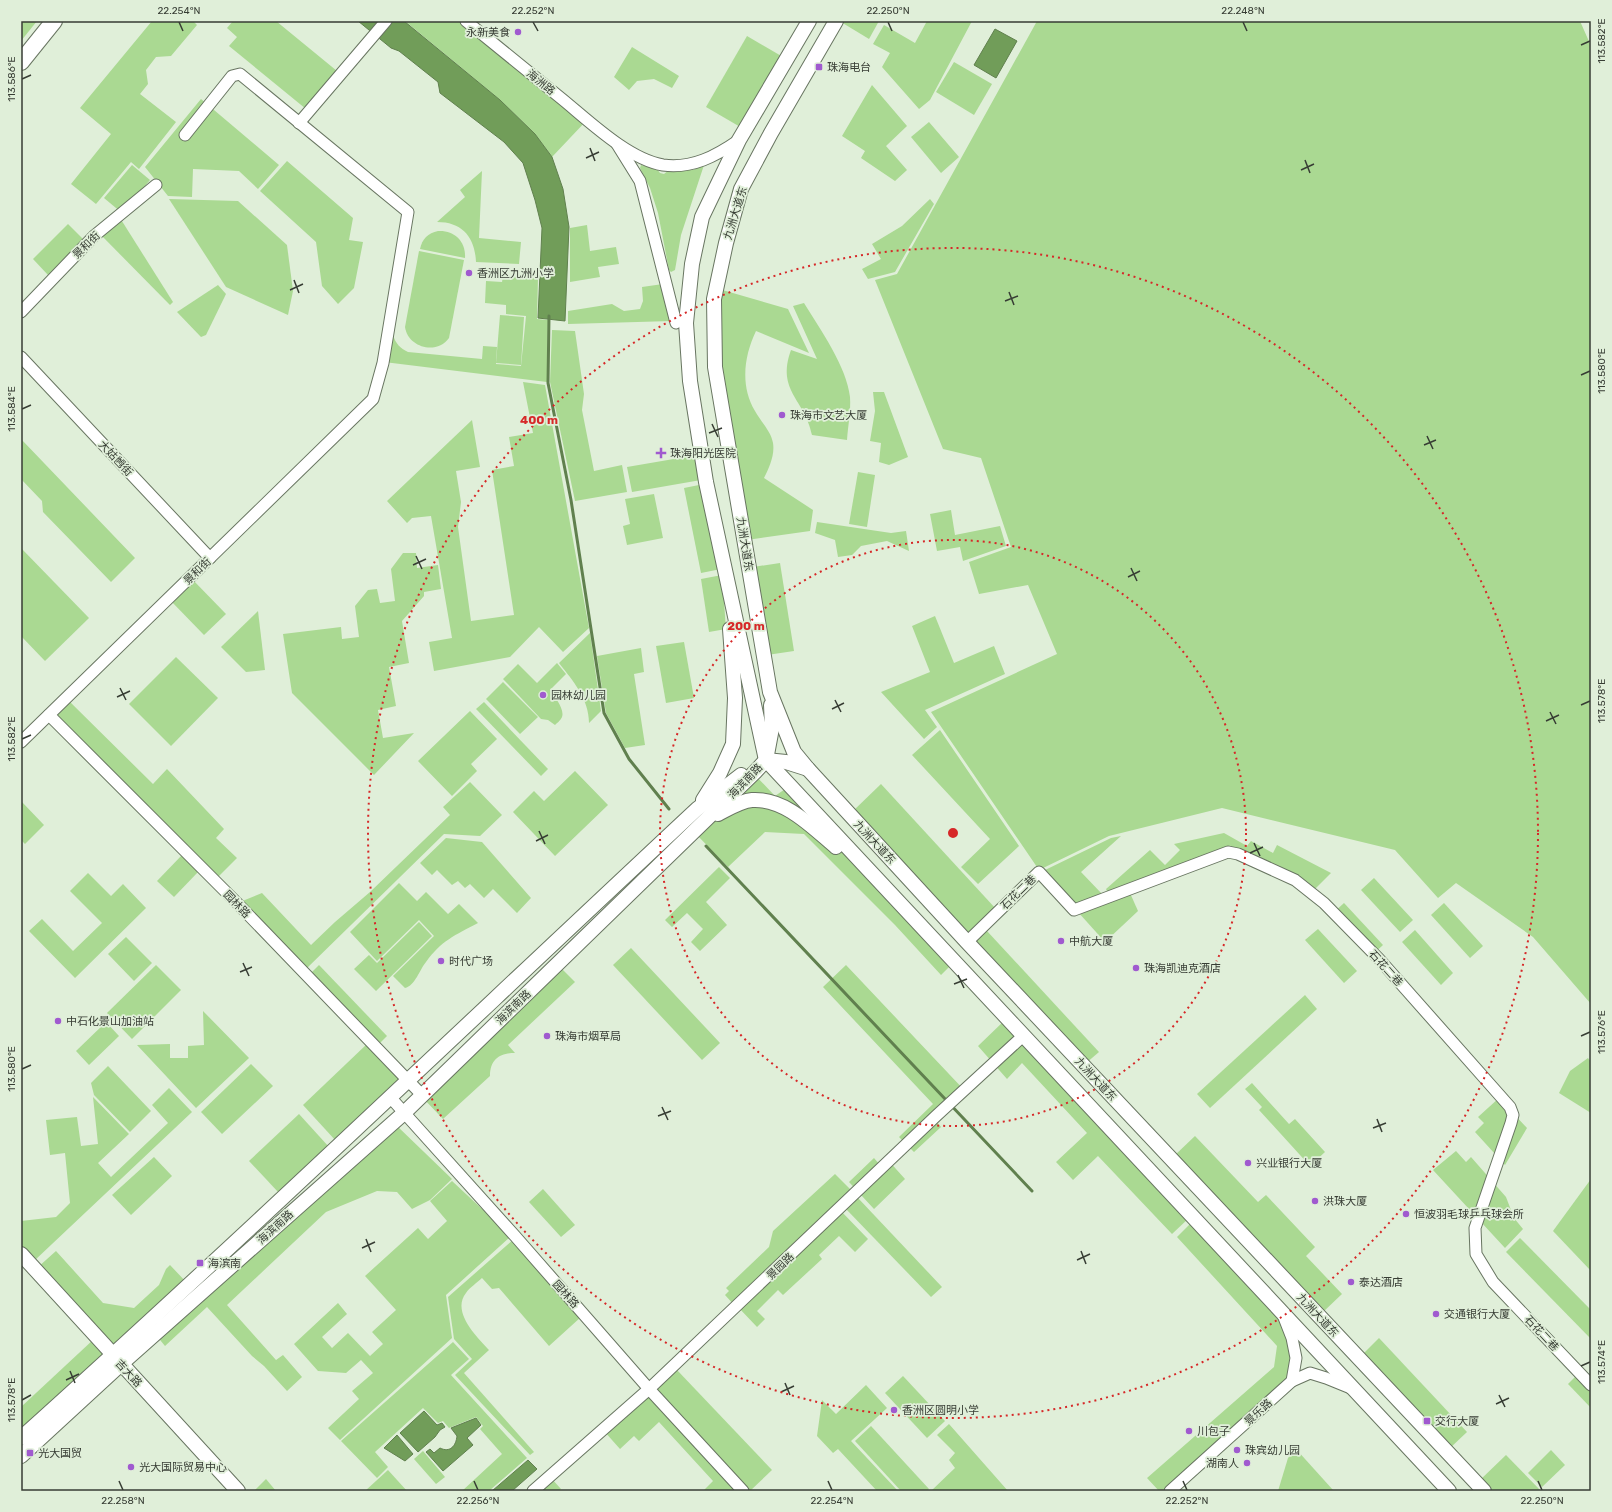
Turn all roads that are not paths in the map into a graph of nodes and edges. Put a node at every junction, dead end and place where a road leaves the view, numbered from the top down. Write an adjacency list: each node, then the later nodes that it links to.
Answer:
1 (41, 21): 7 (highway)
2 (54, 21): 8 (highway)
3 (386, 21): 9 (street)
4 (466, 21): 12 (street, 海洲路)
5 (809, 21): 11 (main road)
6 (836, 21): 19 (main road, 九洲大道东)
7 (21, 45)
8 (21, 62)
9 (299, 123): 10 (street); 17 (street, 景和街)
10 (185, 135)
11 (739, 140): 12 (street); 18 (main road)
12 (617, 144): 15 (street)
13 (156, 185): 14 (street, 景和街)
14 (21, 312)
15 (676, 323)
16 (21, 358): 17 (street, 大姑乸街)
17 (210, 558): 20 (street, 景和街)
18 (726, 571): 22 (main road); 24 (main road)
19 (770, 692): 22 (main road); 23 (main road, 九洲大道东)
20 (50, 715): 21 (street, 景和街); 29 (street, 园林路)
21 (21, 742)
22 (766, 760): 23 (main road); 24 (main road, 海滨南路); 25 (main road, 海滨南路); 26 (main road)
23 (808, 769): 27 (main road, 九洲大道东)
24 (697, 809): 29 (main road, 海滨南路)
25 (701, 825): 26 (main road); 30 (main road, 海滨南路)
26 (882, 885): 28 (main road)
27 (967, 942): 37 (street, 石花二巷); 47 (main road, 九洲大道东)
28 (1023, 1036): 34 (main road); 38 (street, 景园路)
29 (408, 1080): 30 (street, 园林路); 31 (main road, 海滨南路)
30 (422, 1095): 32 (main road, 海滨南路)
31 (390, 1098): 32 (street, 园林路); 35 (main road, 海滨南路)
32 (404, 1113): 35 (main road, 海滨南路); 38 (street, 园林路)
33 (21, 1254): 35 (main road, 吉大路)
34 (1282, 1313): 36 (street); 39 (main road)
35 (117, 1359): 40 (main road, 海滨南路); 41 (main road, 海滨南路); 42 (main road, 吉大路)
36 (1292, 1380): 39 (street); 45 (street, 景乐路)
37 (1591, 1385)
38 (649, 1389): 43 (street, 景园路); 44 (street, 园林路)
39 (1355, 1390): 46 (main road)
40 (21, 1438)
41 (21, 1456)
42 (238, 1491)
43 (533, 1491)
44 (743, 1491)
45 (1170, 1491)
46 (1449, 1491)
47 (1484, 1491)

